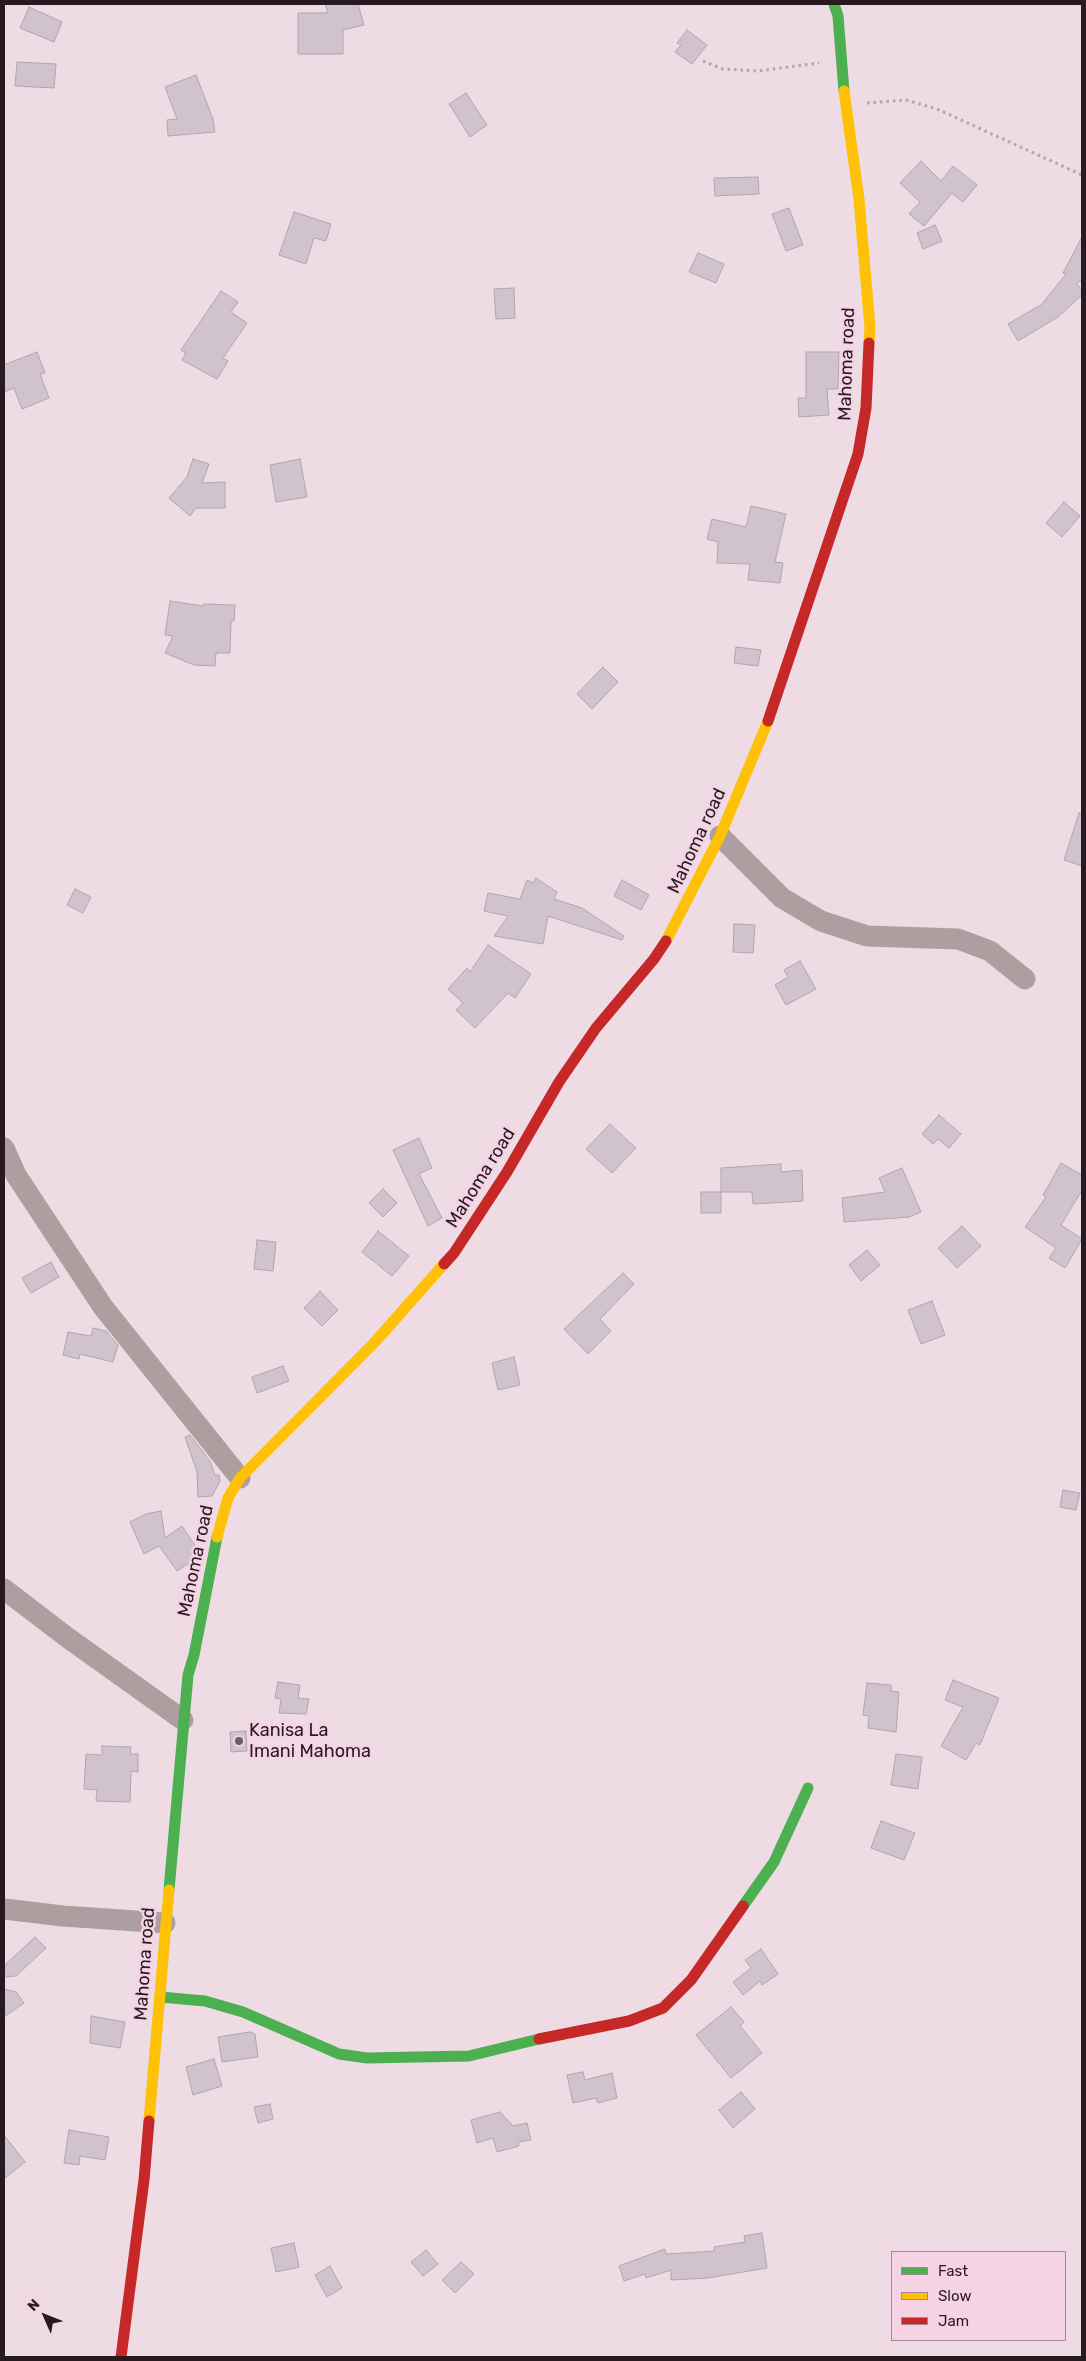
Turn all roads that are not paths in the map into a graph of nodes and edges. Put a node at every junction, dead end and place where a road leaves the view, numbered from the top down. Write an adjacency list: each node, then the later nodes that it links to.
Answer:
1 (841, 8): 2 (street, Mahoma road)
2 (720, 836): 3 (street); 5 (street, Mahoma road)
3 (1026, 979)
4 (4, 1148): 5 (street)
5 (240, 1478): 7 (street, Mahoma road)
6 (4, 1590): 7 (street)
7 (183, 1720): 10 (street, Mahoma road)
8 (808, 1788): 11 (street)
9 (4, 1909): 10 (street)
10 (166, 1922): 11 (street, Mahoma road)
11 (160, 1997): 12 (street, Mahoma road)
12 (121, 2357)

